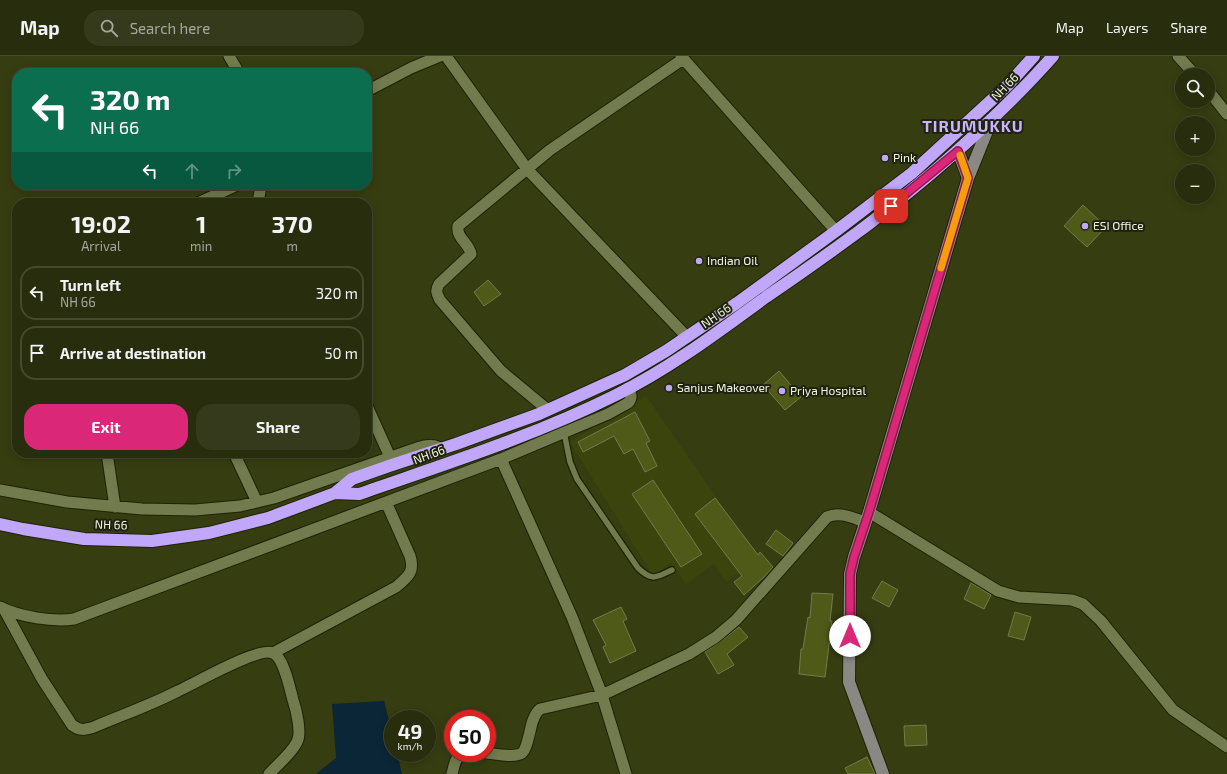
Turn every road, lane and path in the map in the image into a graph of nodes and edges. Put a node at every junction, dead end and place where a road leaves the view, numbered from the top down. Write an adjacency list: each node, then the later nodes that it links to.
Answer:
1 (229, 56): 8 (street)
2 (440, 56): 10 (street)
3 (446, 56): 15 (street)
4 (1034, 56): 19 (highway, NH 66)
5 (1053, 56): 13 (highway, NH 66)
6 (1178, 56): 9 (street)
7 (682, 57): 15 (street); 19 (street)
8 (236, 68)
9 (1189, 68)
10 (372, 88)
11 (1215, 99): 12 (street)
12 (1227, 114)
13 (991, 121): 14 (highway, NH 66); 16 (main road)
14 (958, 151): 16 (main road); 21 (highway, NH 66)
15 (527, 169): 20 (street); 22 (street)
16 (968, 178): 35 (main road)
17 (226, 190): 18 (street)
18 (209, 198)
19 (836, 231): 20 (highway, NH 66)
20 (687, 337): 22 (highway, NH 66)
21 (628, 388): 24 (street); 31 (highway, NH 66)
22 (548, 410): 25 (highway, NH 66)
23 (372, 417): 26 (street)
24 (564, 432): 29 (street); 37 (lane)
25 (442, 449): 26 (street); 31 (highway, NH 66)
26 (390, 457): 32 (street)
27 (108, 458): 34 (street)
28 (236, 458): 32 (street)
29 (501, 459): 33 (street); 40 (street)
30 (0, 490): 34 (street)
31 (335, 493): 36 (highway, NH 66)
32 (257, 502): 34 (street)
33 (386, 502): 38 (street); 39 (street)
34 (115, 507)
35 (867, 517): 40 (street); 41 (street); 47 (main road)
36 (0, 524)
37 (672, 570)
38 (2, 608): 39 (street)
39 (273, 653): 44 (street)
40 (602, 695): 42 (street); 46 (street)
41 (1227, 747)
42 (496, 754)
43 (455, 762): 45 (street)
44 (269, 774)
45 (452, 774)
46 (626, 774)
47 (883, 774)

